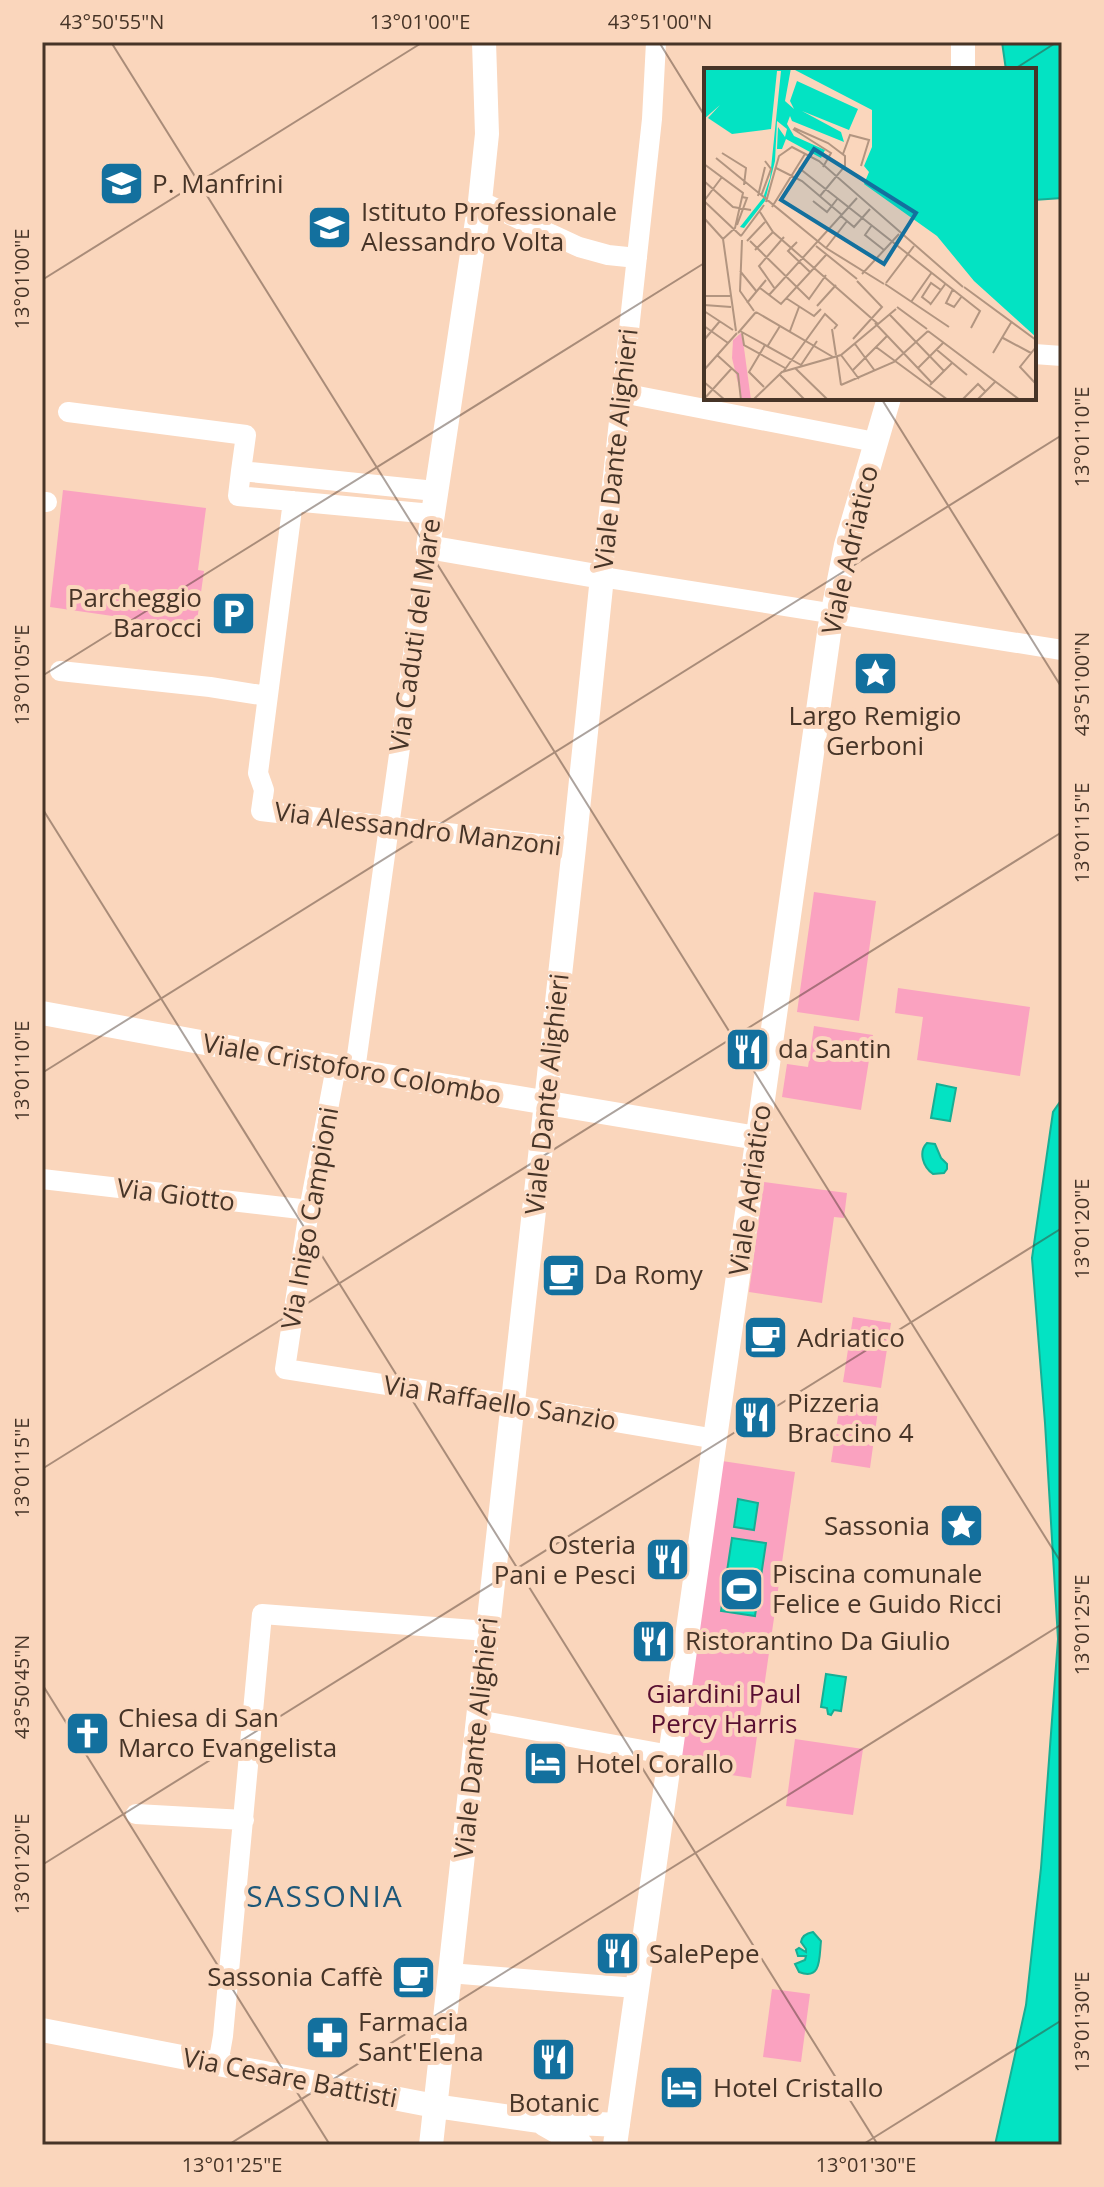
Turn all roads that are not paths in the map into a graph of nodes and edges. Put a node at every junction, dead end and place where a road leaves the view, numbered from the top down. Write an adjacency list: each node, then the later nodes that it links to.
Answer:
1 (484, 42): 5 (street, Via Caduti del Mare)
2 (656, 42): 6 (street, Viale Dante Alighieri)
3 (963, 42): 4 (street)
4 (963, 68)
5 (480, 201): 6 (street); 15 (street, Via Caduti del Mare)
6 (637, 258): 9 (street, Viale Dante Alighieri)
7 (1036, 354): 8 (street)
8 (1062, 356)
9 (622, 393): 12 (street); 17 (street, Viale Dante Alighieri)
10 (888, 400): 12 (street, Viale Adriatico)
11 (68, 412): 13 (street)
12 (875, 442): 18 (street, Viale Adriatico)
13 (241, 471): 14 (street); 15 (street)
14 (293, 501): 15 (street); 21 (street)
15 (434, 503): 16 (street, Via Caduti del Mare)
16 (428, 547): 17 (street); 22 (street, Via Caduti del Mare)
17 (602, 577): 18 (street); 23 (street, Viale Dante Alighieri)
18 (832, 613): 19 (street); 27 (street, Viale Adriatico)
19 (1062, 650)
20 (60, 671): 21 (street)
21 (267, 696): 22 (street, Via Alessandro Manzoni)
22 (388, 825): 23 (street, Via Alessandro Manzoni); 25 (street, Via Caduti del Mare)
23 (574, 848): 26 (street, Viale Dante Alighieri)
24 (42, 1013): 25 (street, Viale Cristoforo Colombo)
25 (346, 1068): 26 (street, Viale Cristoforo Colombo); 29 (street, Via Inigo Campioni)
26 (546, 1102): 27 (street, Viale Cristoforo Colombo); 31 (street, Viale Dante Alighieri)
27 (757, 1138): 32 (street, Viale Adriatico)
28 (42, 1179): 29 (street, Via Giotto)
29 (309, 1210): 30 (street, Via Inigo Campioni)
30 (285, 1369): 31 (street, Via Raffaello Sanzio)
31 (512, 1405): 32 (street, Via Raffaello Sanzio); 33 (street, Viale Dante Alighieri)
32 (716, 1439): 35 (street, Viale Adriatico)
33 (488, 1631): 34 (street, Viale Dante Alighieri); 37 (street)
34 (478, 1720): 35 (street); 38 (street, Viale Dante Alighieri)
35 (670, 1755): 39 (street, Viale Adriatico)
36 (136, 1814): 37 (street)
37 (244, 1820): 41 (street)
38 (449, 1973): 39 (street); 42 (street, Viale Dante Alighieri)
39 (636, 1988): 44 (street, Viale Adriatico)
40 (42, 2030): 41 (street, Via Cesare Battisti)
41 (218, 2064): 42 (street, Via Cesare Battisti)
42 (435, 2106): 43 (street, Via Cesare Battisti); 45 (street, Viale Dante Alighieri)
43 (538, 2121): 44 (street, Via Cesare Battisti); 46 (street, Via Cesare Battisti)
44 (617, 2135)
45 (431, 2145)
46 (581, 2145)

